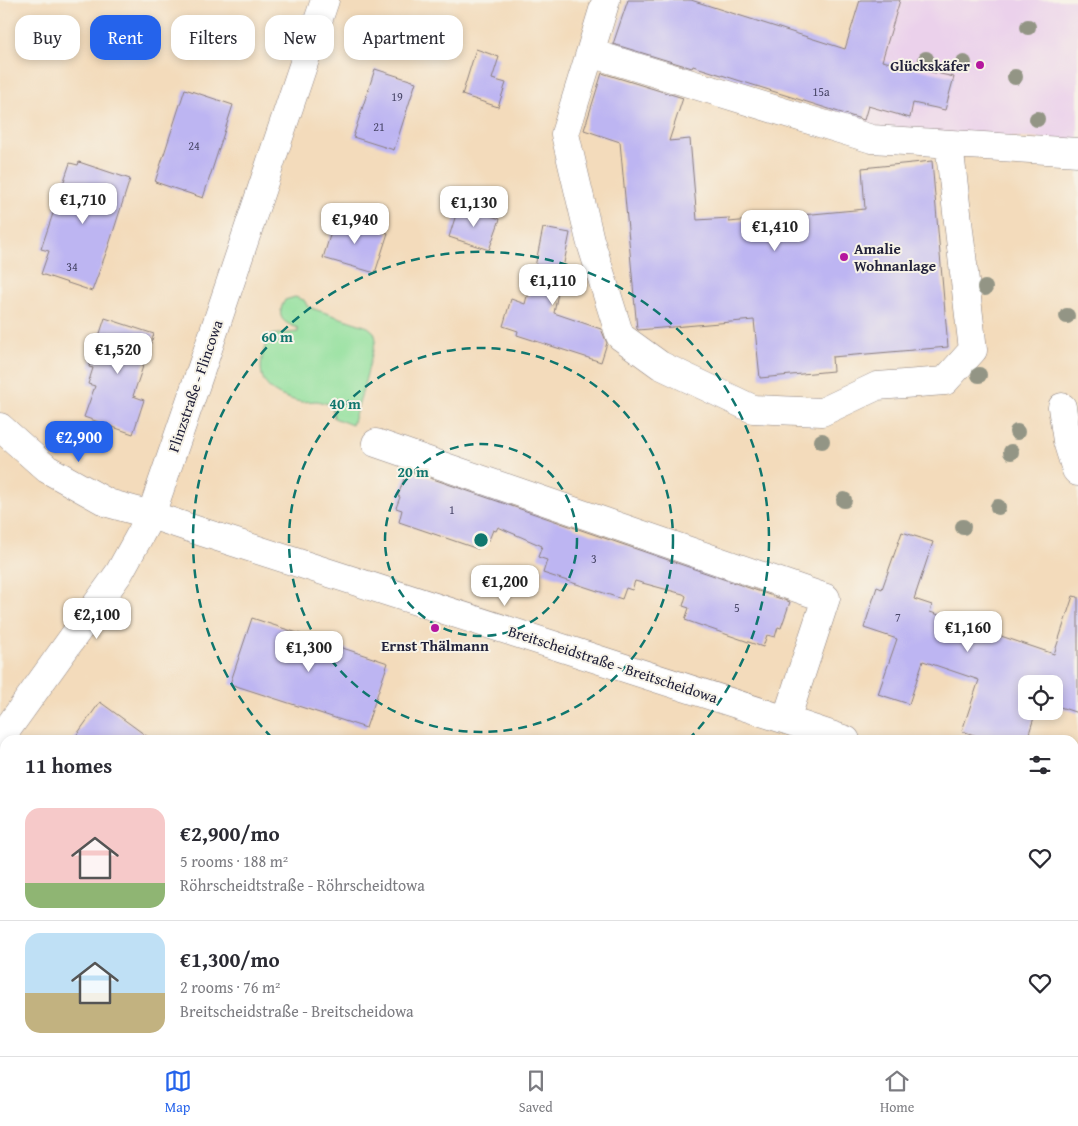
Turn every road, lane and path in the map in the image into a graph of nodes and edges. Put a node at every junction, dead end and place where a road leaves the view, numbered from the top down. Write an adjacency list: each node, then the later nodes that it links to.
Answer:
1 (325, 0): 10 (street, Flinzstraße - Flincowa)
2 (606, 0): 3 (street)
3 (590, 53): 4 (street); 4 (street)
4 (949, 144): 5 (street)
5 (1078, 152)
6 (1062, 407): 9 (street)
7 (0, 426): 10 (street, Breitscheidstraße - Breitscheidowa)
8 (376, 443): 11 (street)
9 (1078, 472)
10 (151, 514): 11 (street, Breitscheidstraße - Breitscheidowa); 12 (street, Flinzstraße - Flincowa)
11 (786, 720): 13 (street, Breitscheidstraße - Breitscheidowa)
12 (3, 735)
13 (831, 735)

